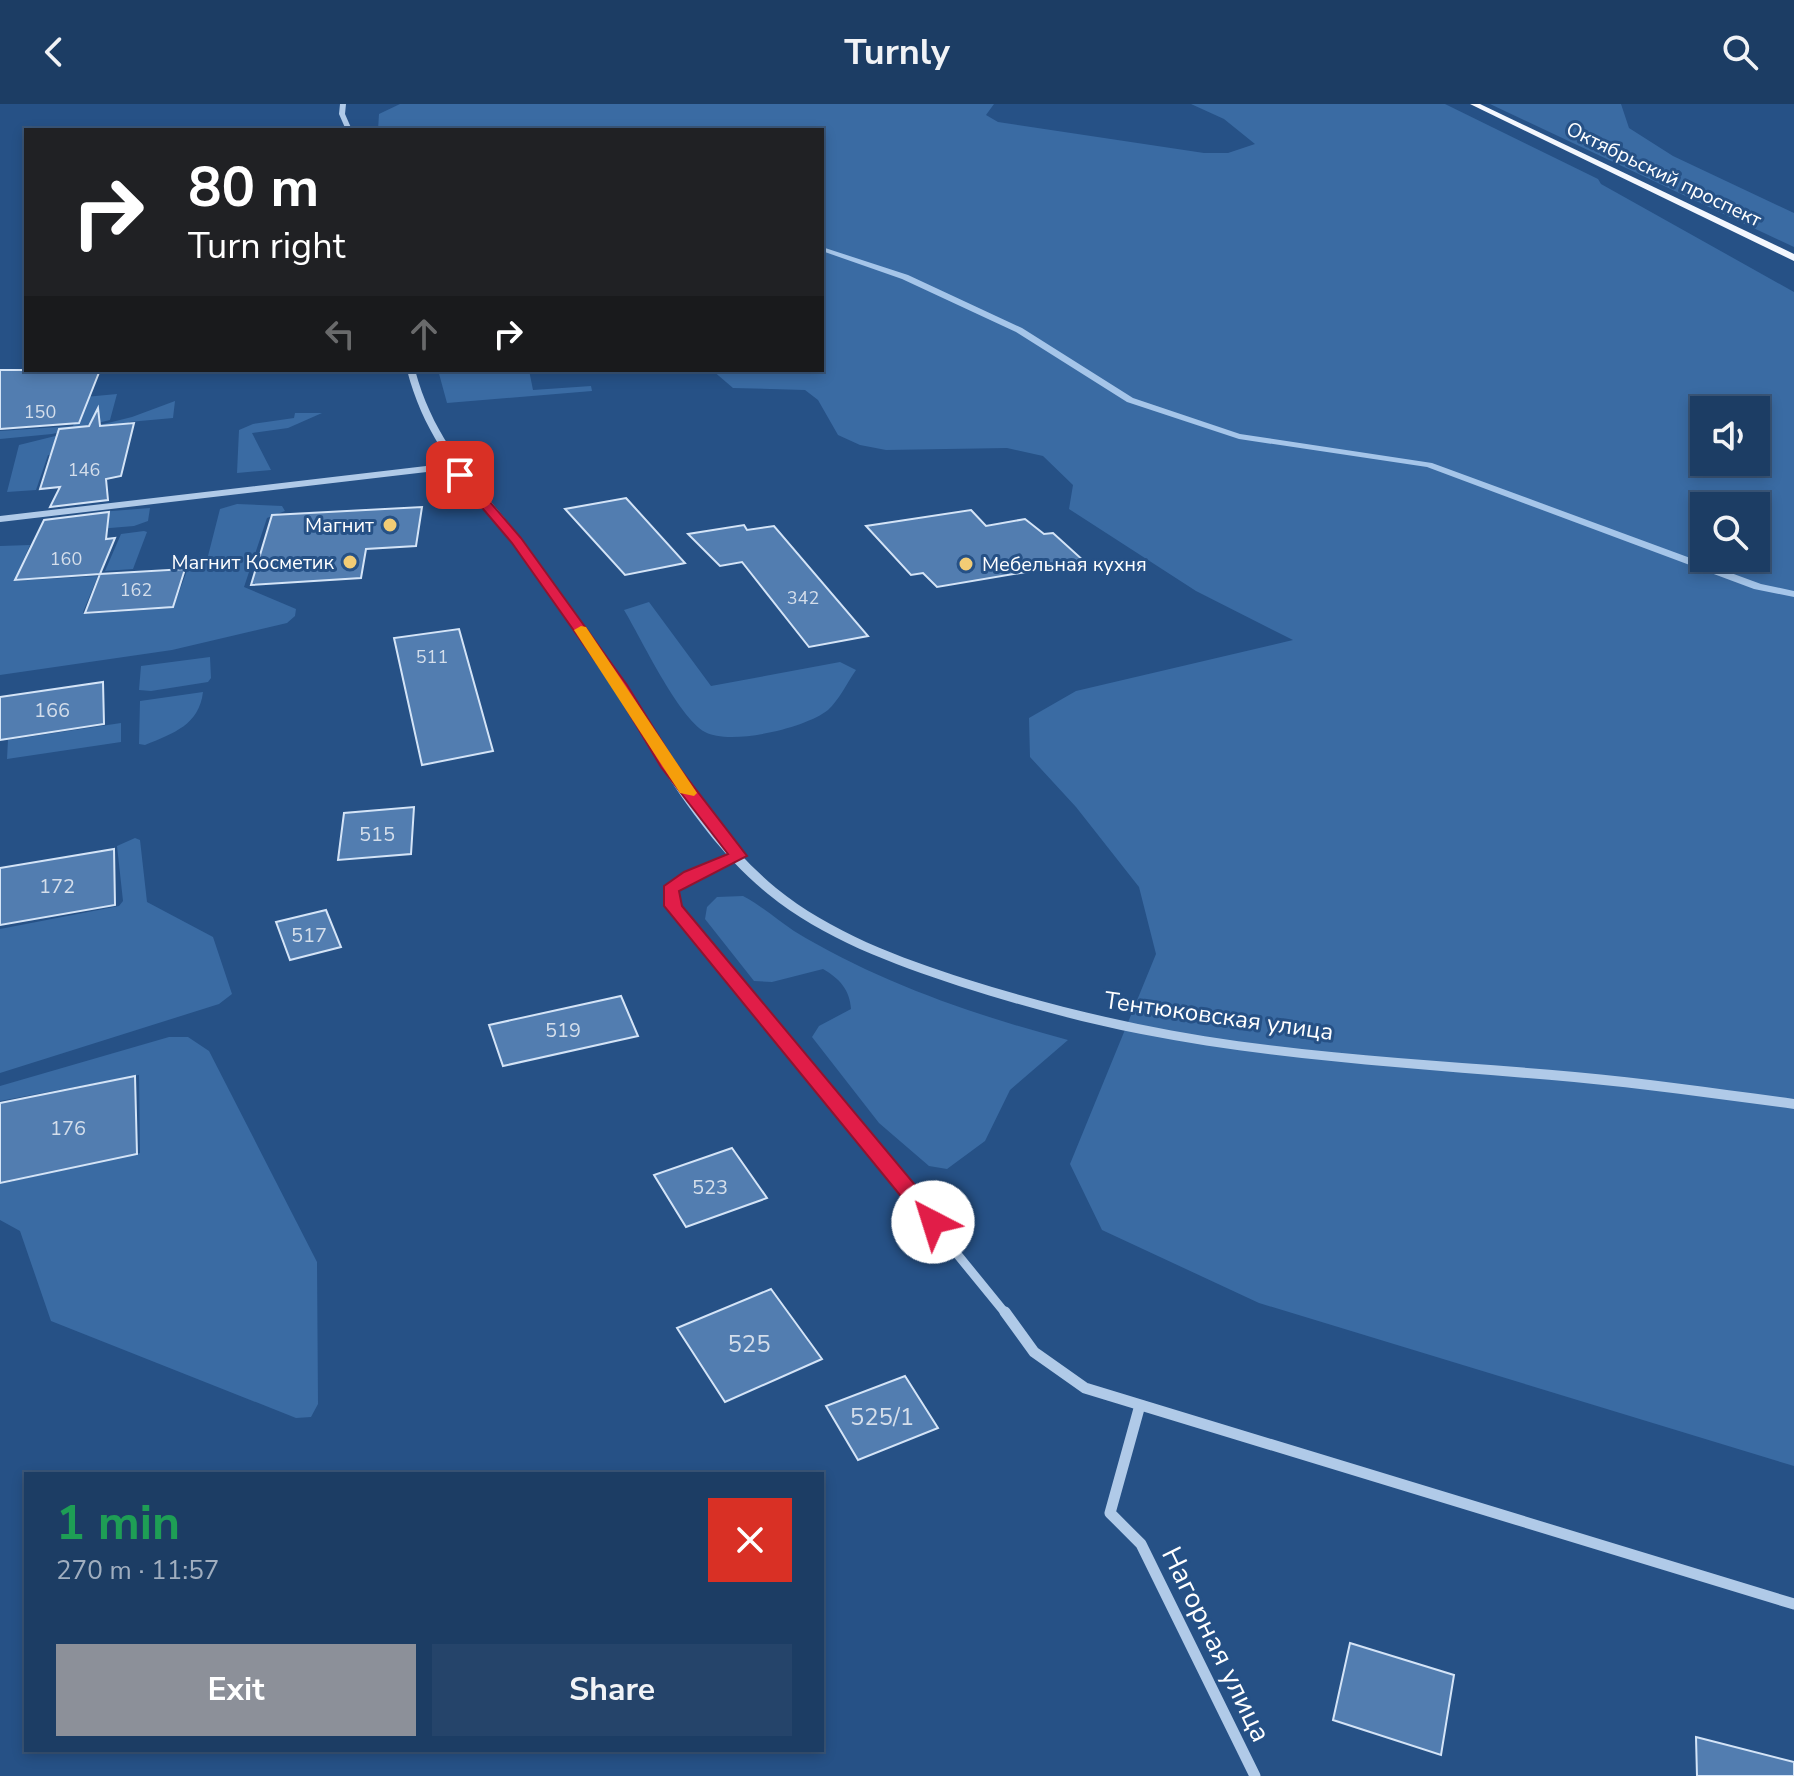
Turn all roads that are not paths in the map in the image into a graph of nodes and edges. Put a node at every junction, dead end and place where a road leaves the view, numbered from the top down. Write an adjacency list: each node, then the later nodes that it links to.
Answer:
1 (343, 104): 3 (street)
2 (1474, 104): 4 (main road, Октябрьский проспект)
3 (348, 128)
4 (1794, 258)
5 (412, 372): 6 (street, Тентюковская улица)
6 (452, 466): 7 (street); 8 (street, Тентюковская улица)
7 (0, 519)
8 (738, 856): 9 (street, Тентюковская улица); 10 (street)
9 (1794, 1104)
10 (1140, 1405): 11 (street); 12 (street, Нагорная улица)
11 (1794, 1604)
12 (1255, 1776)

